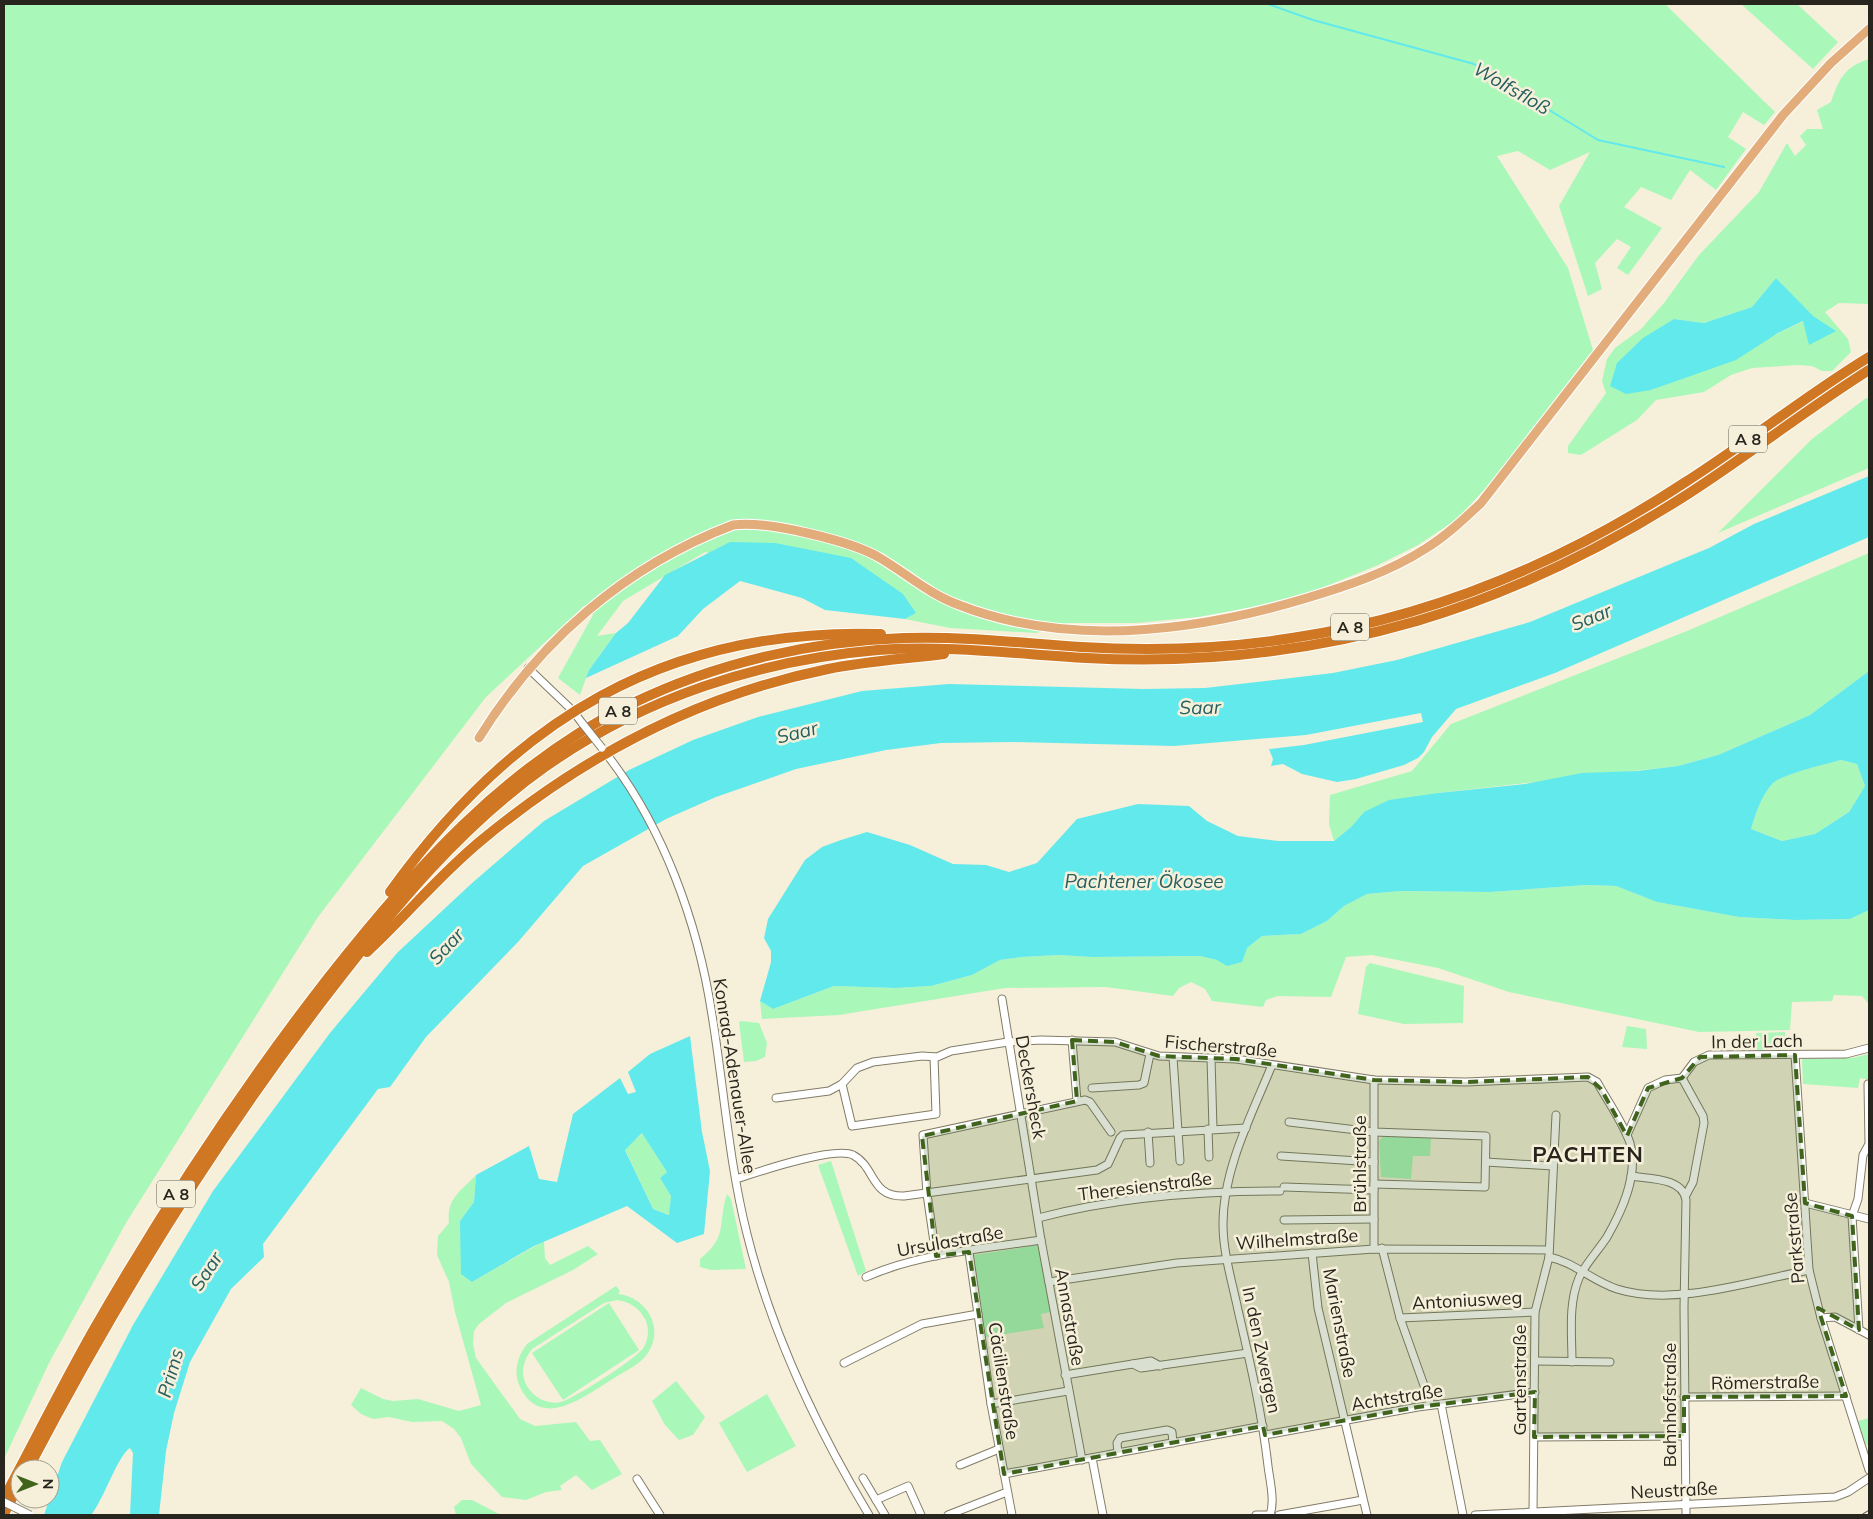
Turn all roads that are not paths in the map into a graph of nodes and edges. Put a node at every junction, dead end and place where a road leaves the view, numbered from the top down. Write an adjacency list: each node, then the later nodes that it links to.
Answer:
1 (1869, 29): 7 (main road)
2 (1869, 357): 4 (highway, A 8)
3 (1869, 370): 4 (highway, A 8)
4 (1602, 539): 5 (highway, A 8); 6 (highway, A 8)
5 (950, 639): 8 (highway); 11 (highway, A 8)
6 (967, 650): 10 (highway); 12 (highway, A 8)
7 (528, 668): 8 (street, Konrad-Adenauer-Allee); 9 (main road)
8 (572, 711): 10 (street, Konrad-Adenauer-Allee, bridge); 11 (highway)
9 (479, 738)
10 (605, 752): 12 (highway); 49 (street, Konrad-Adenauer-Allee)
11 (361, 936): 110 (highway, A 8)
12 (343, 974): 101 (highway, A 8)
13 (1002, 998): 15 (street, Deckersheck)
14 (1072, 1040): 15 (street, Fischerstraße); 17 (street, Fischerstraße); 29 (street)
15 (1008, 1042): 19 (street, Fischerstraße); 30 (street, Deckersheck)
16 (1869, 1048): 18 (street, In der Lach)
17 (1150, 1054): 20 (street, Fischerstraße); 27 (street)
18 (1795, 1055): 23 (street, In der Lach); 55 (street, Parkstraße)
19 (934, 1057): 25 (street, Fischerstraße); 25 (street)
20 (1173, 1057): 21 (street, Fischerstraße); 35 (street)
21 (1212, 1058): 22 (street, Fischerstraße); 34 (street)
22 (1272, 1065): 24 (street, Fischerstraße); 33 (street, In den Zwergen)
23 (1682, 1078): 39 (street); 54 (street)
24 (1374, 1080): 38 (street, Brühlstraße); 39 (street, Fischerstraße)
25 (842, 1084): 28 (street, Fischerstraße)
26 (1866, 1084): 40 (street)
27 (1092, 1088)
28 (776, 1098)
29 (1077, 1101): 30 (street); 36 (street)
30 (1020, 1113): 50 (street, Deckersheck); 53 (street)
31 (1556, 1114): 47 (street, Gartenstraße)
32 (1289, 1122): 38 (street)
33 (1246, 1128): 34 (street); 52 (street, In den Zwergen)
34 (1211, 1129): 35 (street); 42 (street)
35 (1179, 1130): 37 (street); 43 (street)
36 (1111, 1132)
37 (1148, 1132): 46 (street); 50 (street)
38 (1374, 1132): 44 (street, Brühlstraße); 45 (street)
39 (1627, 1135): 48 (street)
40 (1869, 1144): 56 (street)
41 (1281, 1156): 44 (street)
42 (1209, 1157)
43 (1180, 1161)
44 (1374, 1162): 51 (street, Brühlstraße)
45 (1486, 1162): 47 (street); 51 (street)
46 (1150, 1164)
47 (1553, 1166): 65 (street, Gartenstraße)
48 (1631, 1176): 54 (street); 69 (street)
49 (736, 1179): 53 (street); 120 (street, Konrad-Adenauer-Allee)
50 (1032, 1180): 53 (street); 57 (street, Annastraße)
51 (1374, 1187): 52 (street); 58 (street, Brühlstraße)
52 (1226, 1191): 57 (street, Theresienstraße); 67 (street, In den Zwergen)
53 (927, 1194): 66 (street)
54 (1686, 1194): 72 (street, Bahnhofstraße)
55 (1805, 1203): 56 (street); 68 (street, Parkstraße)
56 (1852, 1216): 59 (street); 77 (street)
57 (1038, 1218): 61 (street, Annastraße)
58 (1374, 1219): 60 (street); 62 (street, Brühlstraße)
59 (1869, 1219)
60 (1284, 1220)
61 (1041, 1240): 63 (street, Ursulastraße); 71 (street, Annastraße)
62 (1378, 1248): 64 (street, Wilhelmstraße); 65 (street, Wilhelmstraße); 75 (street, Brühlstraße)
63 (969, 1252): 66 (street, Ursulastraße); 74 (street, Cäcilienstraße)
64 (1312, 1253): 67 (street, Wilhelmstraße); 92 (street, Marienstraße)
65 (1549, 1253): 69 (street, Wilhelmstraße); 73 (street, Gartenstraße)
66 (936, 1256): 70 (street, Ursulastraße)
67 (1227, 1260): 71 (street, Wilhelmstraße); 79 (street, In den Zwergen)
68 (1809, 1270): 72 (street, Wilhelmstraße); 76 (street, Parkstraße)
69 (1584, 1271): 72 (street, Wilhelmstraße); 81 (street)
70 (866, 1277)
71 (1049, 1282): 84 (street, Annastraße)
72 (1684, 1295): 88 (street, Bahnhofstraße)
73 (1535, 1312): 75 (street, Antoniusweg); 80 (street, Gartenstraße)
74 (978, 1314): 83 (street); 89 (street, Cäcilienstraße)
75 (1400, 1318): 91 (street, Brühlstraße)
76 (1821, 1318): 77 (street); 87 (street, Parkstraße)
77 (1859, 1330): 78 (street)
78 (1869, 1334)
79 (1248, 1353): 84 (street); 93 (street, In den Zwergen)
80 (1535, 1361): 81 (street); 86 (street, Gartenstraße)
81 (1572, 1362): 82 (street)
82 (1610, 1362)
83 (844, 1363)
84 (1065, 1375): 85 (street, Annastraße)
85 (1068, 1391): 89 (street); 102 (street, Annastraße)
86 (1535, 1392): 90 (street, Achtstraße); 96 (street, Gartenstraße)
87 (1846, 1396): 88 (street, Römerstraße); 104 (street, Parkstraße)
88 (1684, 1398): 95 (street, Bahnhofstraße)
89 (991, 1404): 98 (street, Cäcilienstraße)
90 (1441, 1404): 91 (street, Achtstraße); 130 (street)
91 (1431, 1406): 92 (street, Achtstraße)
92 (1345, 1420): 94 (street, Achtstraße); 112 (street, Marienstraße)
93 (1263, 1426): 94 (street, In den Zwergen); 97 (street)
94 (1265, 1435): 127 (street, In den Zwergen)
95 (1684, 1436): 96 (street); 115 (street, Bahnhofstraße)
96 (1534, 1437): 116 (street, Gartenstraße)
97 (1174, 1443): 99 (street); 99 (street)
98 (999, 1449): 103 (street); 105 (street, Cäcilienstraße)
99 (1118, 1453): 100 (street)
100 (1092, 1458): 102 (street); 125 (street)
101 (33, 1459)
102 (1082, 1460): 105 (street)
103 (960, 1464)
104 (1869, 1470)
105 (1004, 1474): 109 (street, Cäcilienstraße)
106 (864, 1478): 111 (street)
107 (1869, 1478): 115 (street, Neustraße)
108 (637, 1479): 119 (street)
109 (1008, 1492): 123 (street); 124 (street, Cäcilienstraße)
110 (4, 1498)
111 (876, 1500): 121 (street); 122 (street)
112 (1363, 1500): 128 (street); 129 (street, Marienstraße)
113 (4, 1502): 118 (street, bridge)
114 (10, 1502): 117 (highway)
115 (1685, 1504): 116 (street, Neustraße); 132 (street, Bahnhofstraße)
116 (1533, 1512): 131 (street, Neustraße)
117 (4, 1514)
118 (30, 1515)
119 (660, 1515)
120 (869, 1515)
121 (885, 1515)
122 (921, 1515)
123 (948, 1515)
124 (1012, 1515)
125 (1103, 1515)
126 (1256, 1515): 127 (street)
127 (1270, 1515)
128 (1279, 1515)
129 (1367, 1515)
130 (1463, 1515)
131 (1475, 1515)
132 (1686, 1515)

